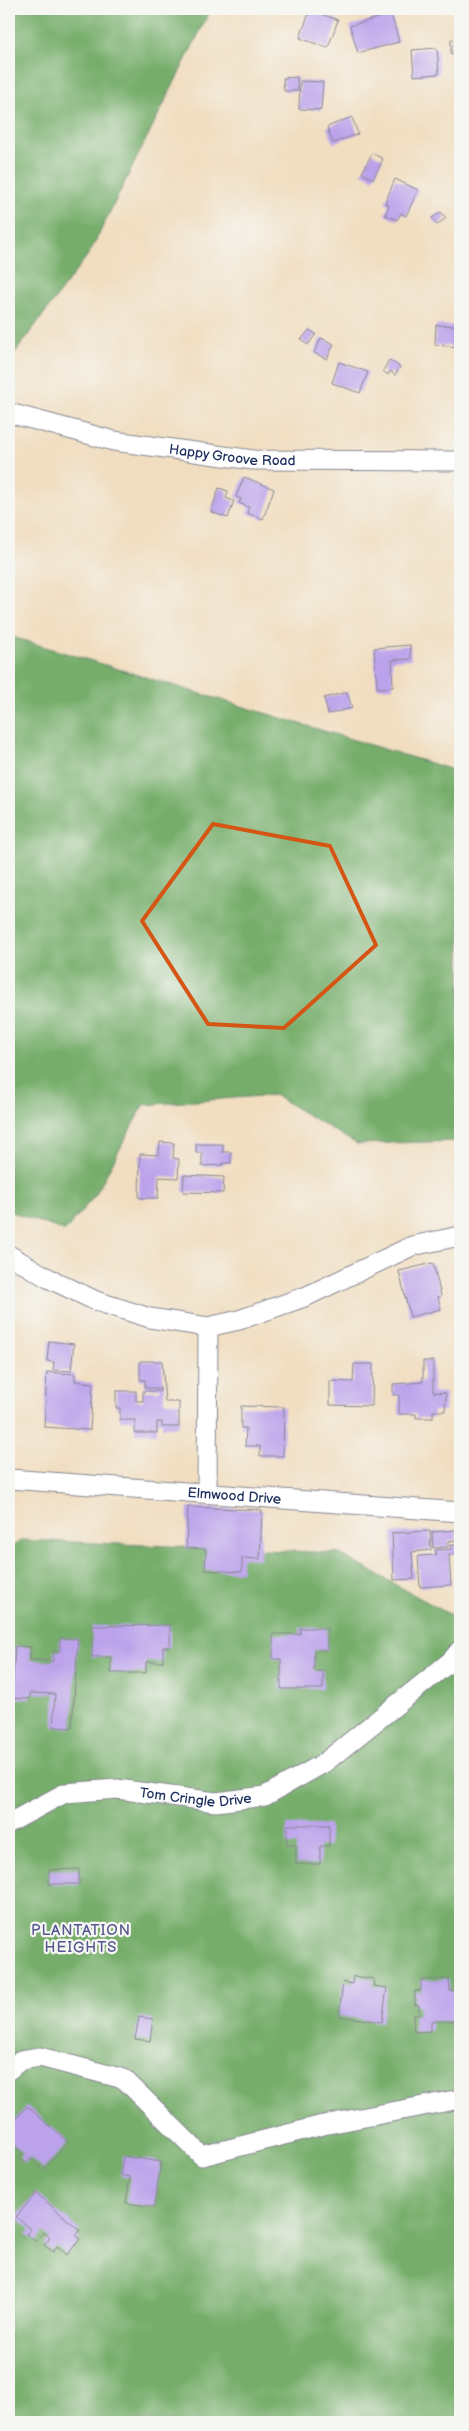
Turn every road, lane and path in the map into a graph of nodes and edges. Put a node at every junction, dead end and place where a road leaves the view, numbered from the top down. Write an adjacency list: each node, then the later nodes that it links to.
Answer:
1 (9, 413): 2 (street, Happy Groove Road)
2 (460, 461)
3 (460, 1236): 5 (street)
4 (9, 1256): 5 (street)
5 (208, 1327): 7 (street)
6 (9, 1479): 7 (street, Elmwood Drive)
7 (207, 1492): 8 (street, Elmwood Drive)
8 (460, 1512)
9 (460, 1650): 10 (street, Tom Cringle Drive)
10 (9, 1822)
11 (9, 2070): 12 (street)
12 (460, 2099)

